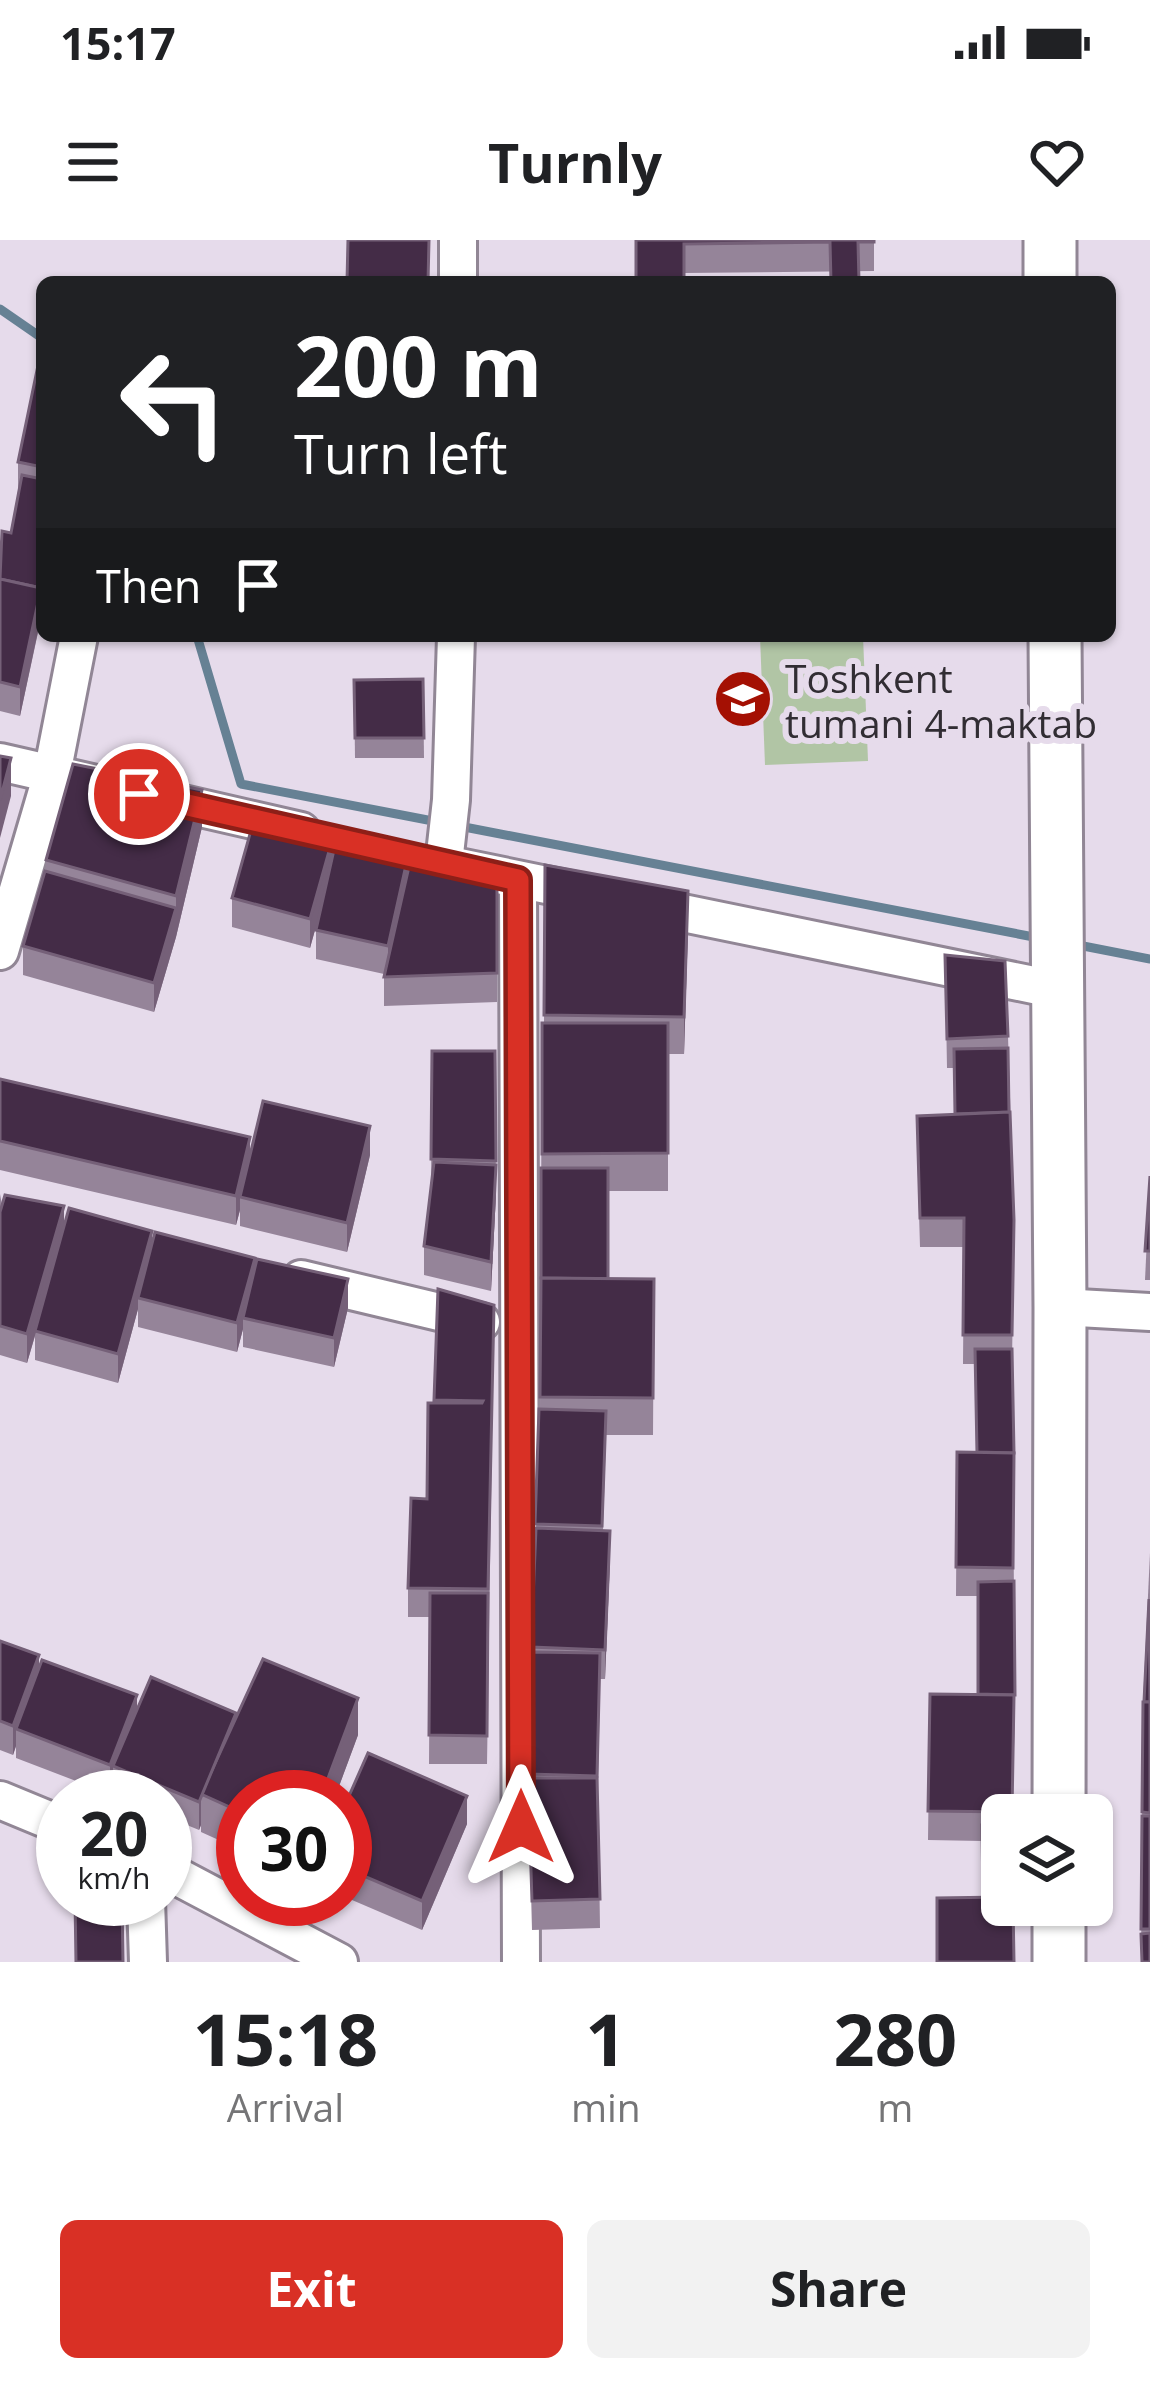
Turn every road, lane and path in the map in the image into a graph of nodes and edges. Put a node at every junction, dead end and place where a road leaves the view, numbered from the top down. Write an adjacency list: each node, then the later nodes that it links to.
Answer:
1 (458, 240): 3 (street)
2 (1050, 240): 4 (main road)
3 (458, 276)
4 (1050, 276)
5 (78, 642): 9 (street)
6 (456, 642): 11 (street)
7 (1054, 642): 13 (main road)
8 (0, 762): 9 (street)
9 (52, 774): 10 (street); 12 (street)
10 (328, 837)
11 (518, 880): 13 (street); 17 (street)
12 (0, 951)
13 (1058, 975): 15 (main road)
14 (271, 1272): 17 (street)
15 (1060, 1307): 16 (street); 18 (main road)
16 (1150, 1312)
17 (519, 1332): 26 (street)
18 (1059, 1794)
19 (0, 1800): 20 (street)
20 (36, 1815)
21 (192, 1884): 25 (street)
22 (147, 1926): 24 (street)
23 (1059, 1926): 27 (main road)
24 (148, 1962)
25 (339, 1962)
26 (521, 1962)
27 (1059, 1962)

